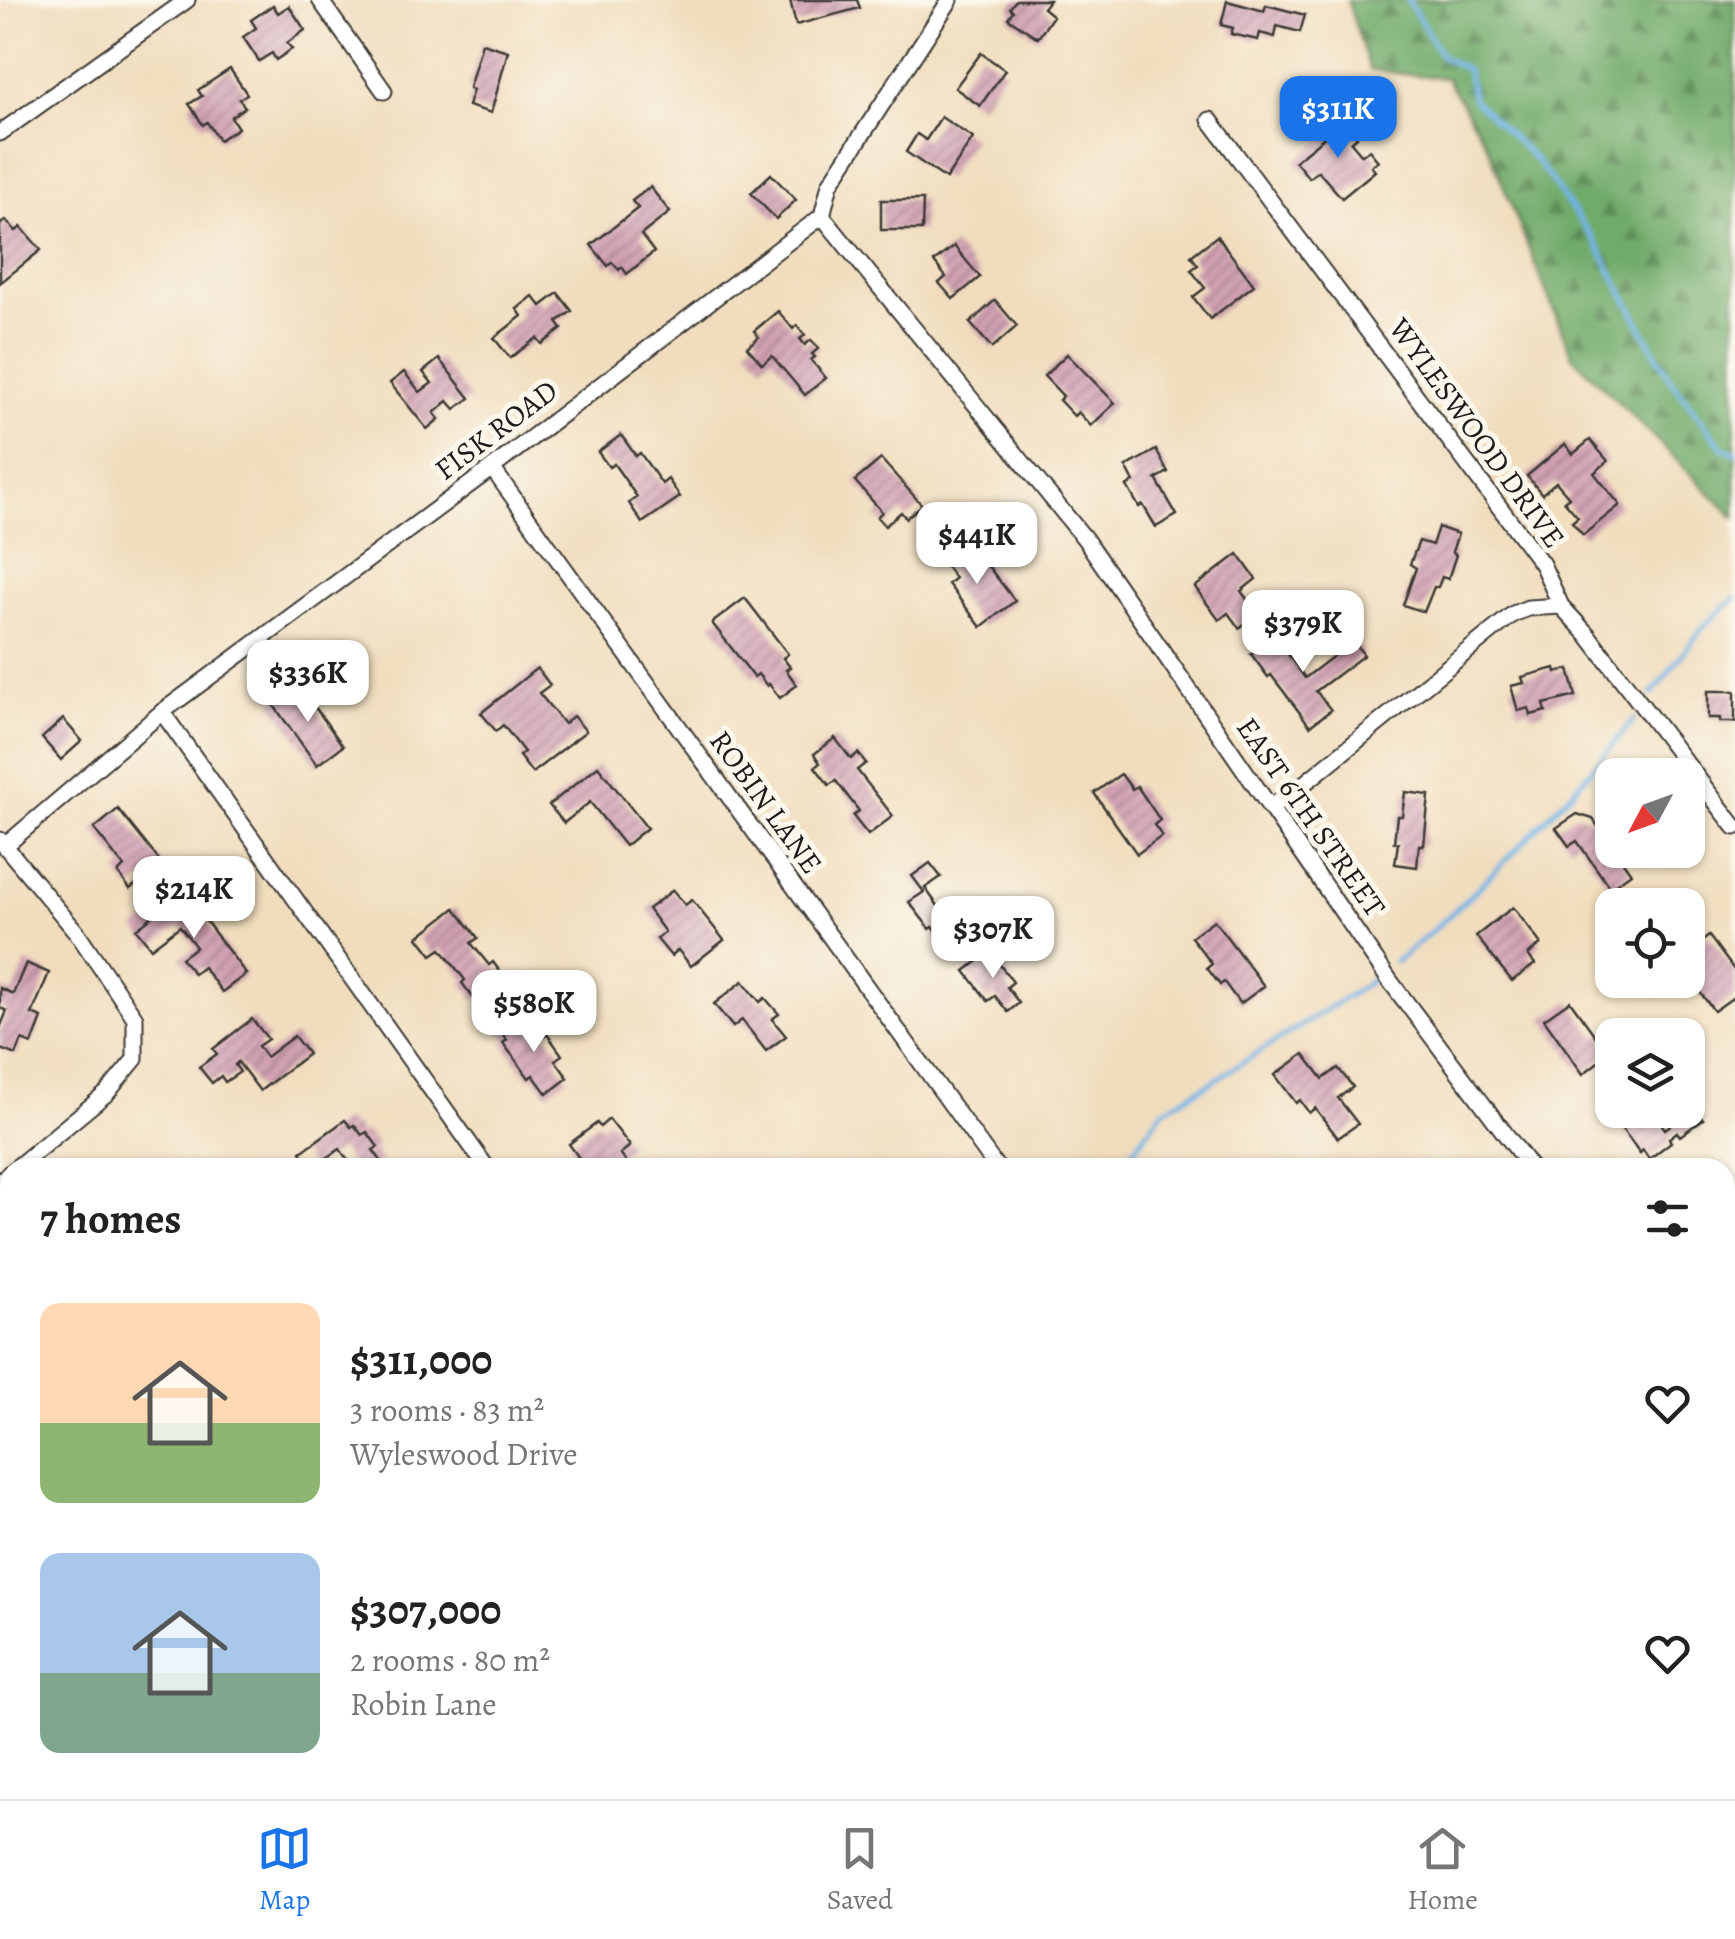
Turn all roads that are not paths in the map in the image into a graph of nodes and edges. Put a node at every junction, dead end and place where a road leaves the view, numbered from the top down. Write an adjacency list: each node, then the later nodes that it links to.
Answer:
1 (186, 0): 6 (street)
2 (320, 0): 4 (street)
3 (950, 0): 7 (street)
4 (384, 91)
5 (1210, 120): 9 (street, WYLESWOOD DRIVE)
6 (0, 134)
7 (822, 216): 8 (street, FISK ROAD); 11 (street, EAST 6TH STREET)
8 (492, 468): 10 (street, FISK ROAD); 16 (street, ROBIN LANE)
9 (1561, 606): 11 (street); 12 (street, WYLESWOOD DRIVE)
10 (162, 712): 13 (street, FISK ROAD); 15 (street)
11 (1272, 806): 17 (street, EAST 6TH STREET)
12 (1733, 821)
13 (3, 842): 14 (street)
14 (28, 1158)
15 (480, 1158)
16 (990, 1158)
17 (1523, 1158)

